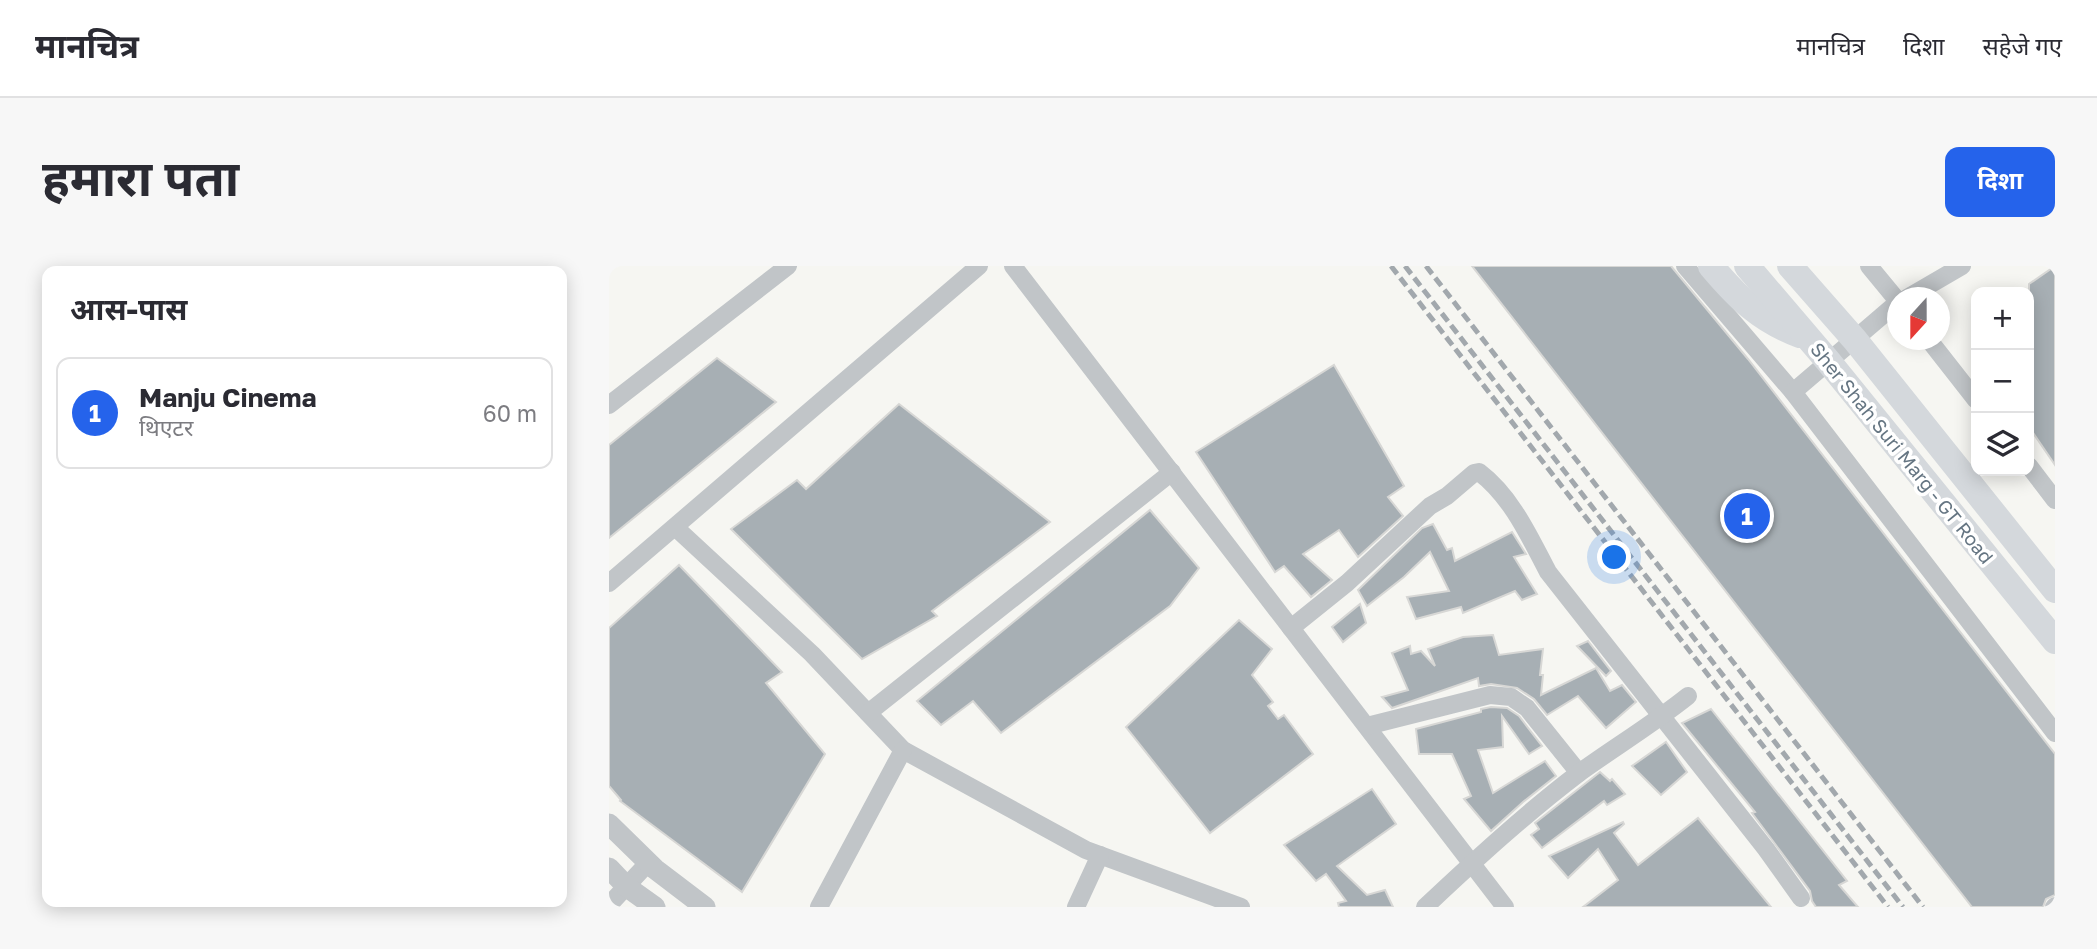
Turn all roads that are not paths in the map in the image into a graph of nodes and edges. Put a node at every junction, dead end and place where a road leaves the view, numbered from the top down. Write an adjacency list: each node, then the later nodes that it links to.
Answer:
1 (788, 266): 19 (street)
2 (979, 266): 23 (street)
3 (1013, 266): 20 (street)
4 (1685, 266): 17 (street)
5 (1711, 266): 13 (main road)
6 (1747, 266): 13 (main road, Sher Shah Suri Marg - GT Road)
7 (1790, 266): 14 (main road, Sher Shah Suri Marg - GT Road)
8 (1869, 266): 11 (street)
9 (1962, 266): 10 (street)
10 (1926, 287)
11 (1887, 288)
12 (1887, 312): 14 (street)
13 (1808, 338): 16 (main road, Sher Shah Suri Marg - GT Road)
14 (1855, 340): 16 (street); 25 (main road, Sher Shah Suri Marg - GT Road)
15 (1937, 350): 18 (street)
16 (1828, 361): 17 (street); 27 (main road, Sher Shah Suri Marg - GT Road)
17 (1793, 392): 32 (street)
18 (1971, 394)
19 (609, 405)
20 (1172, 472): 26 (street); 29 (street)
21 (2034, 473): 22 (street)
22 (2055, 500)
23 (676, 527): 24 (street); 29 (street)
24 (609, 583)
25 (2055, 590)
26 (1291, 628): 30 (street); 31 (street)
27 (2055, 641)
28 (1688, 696): 30 (street)
29 (868, 713): 33 (street)
30 (1662, 717): 34 (street); 41 (street)
31 (1367, 726): 34 (street); 38 (street)
32 (2055, 733)
33 (903, 750): 36 (street); 45 (street)
34 (1579, 774): 38 (street)
35 (609, 824): 37 (street)
36 (1101, 855): 46 (street); 47 (street)
37 (648, 863): 40 (street); 44 (street)
38 (1472, 864): 48 (street); 49 (street)
39 (609, 868): 40 (street)
40 (627, 887): 42 (street); 43 (street)
41 (1801, 898)
42 (609, 905)
43 (655, 907)
44 (705, 907)
45 (819, 907)
46 (1076, 907)
47 (1241, 907)
48 (1425, 907)
49 (1505, 907)

